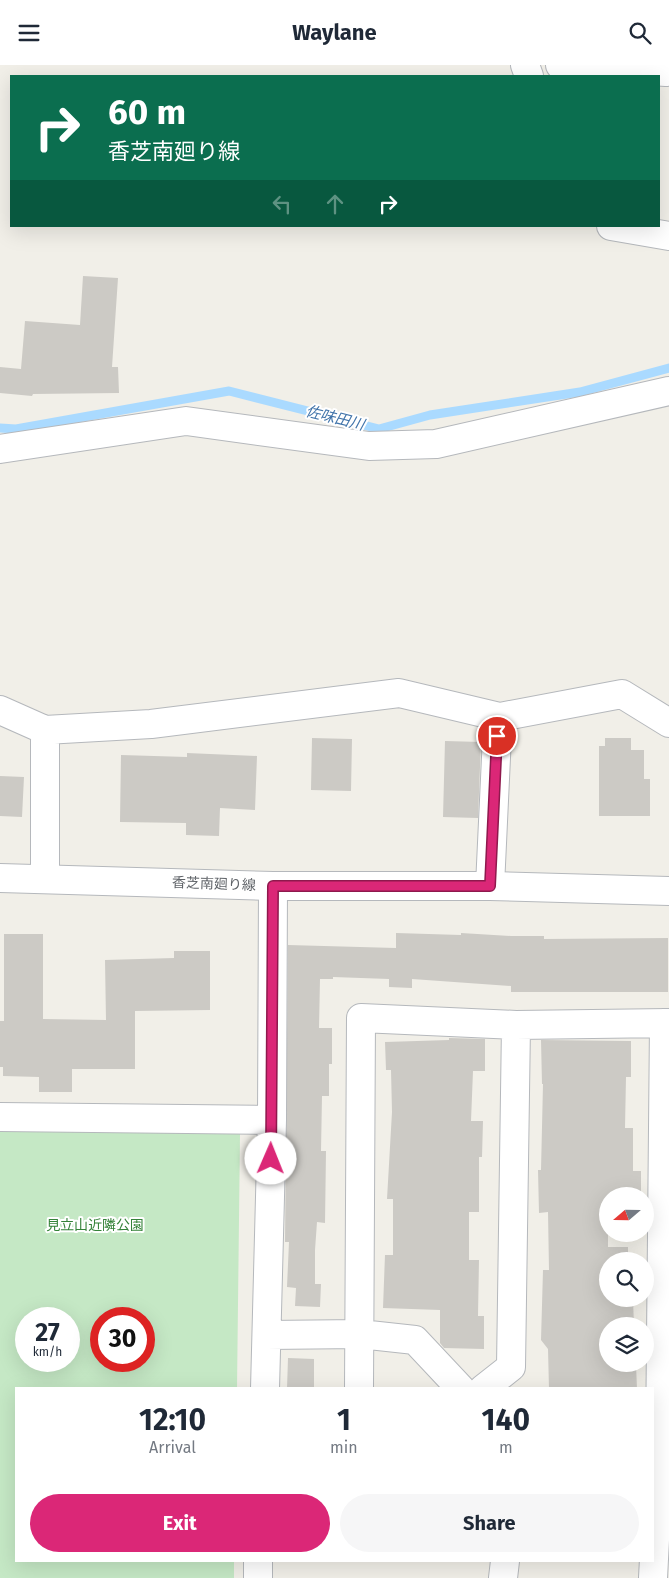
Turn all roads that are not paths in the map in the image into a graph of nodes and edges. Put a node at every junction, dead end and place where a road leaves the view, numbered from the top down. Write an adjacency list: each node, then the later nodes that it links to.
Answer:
1 (560, 65): 2 (street)
2 (666, 65)
3 (617, 227): 4 (street)
4 (669, 236)
5 (669, 391): 6 (street)
6 (0, 449)
7 (0, 710): 10 (street)
8 (500, 717): 9 (street); 10 (street); 14 (street)
9 (669, 723)
10 (45, 730): 12 (street)
11 (0, 878): 12 (street, 香芝南廻り線)
12 (45, 879): 13 (street, 香芝南廻り線)
13 (273, 886): 14 (street, 香芝南廻り線); 19 (street)
14 (490, 886): 15 (street, 香芝南廻り線)
15 (669, 891)
16 (666, 1023): 17 (street); 26 (street)
17 (516, 1025): 20 (street); 25 (street)
18 (0, 1117): 19 (street)
19 (272, 1121): 21 (street)
20 (360, 1334): 21 (street); 23 (street); 24 (street)
21 (267, 1335): 22 (street)
22 (265, 1387)
23 (360, 1387)
24 (459, 1387)
25 (486, 1387)
26 (661, 1444): 31 (street)
27 (258, 1562): 29 (street)
28 (505, 1562): 30 (street)
29 (258, 1578)
30 (503, 1578)
31 (654, 1578)

